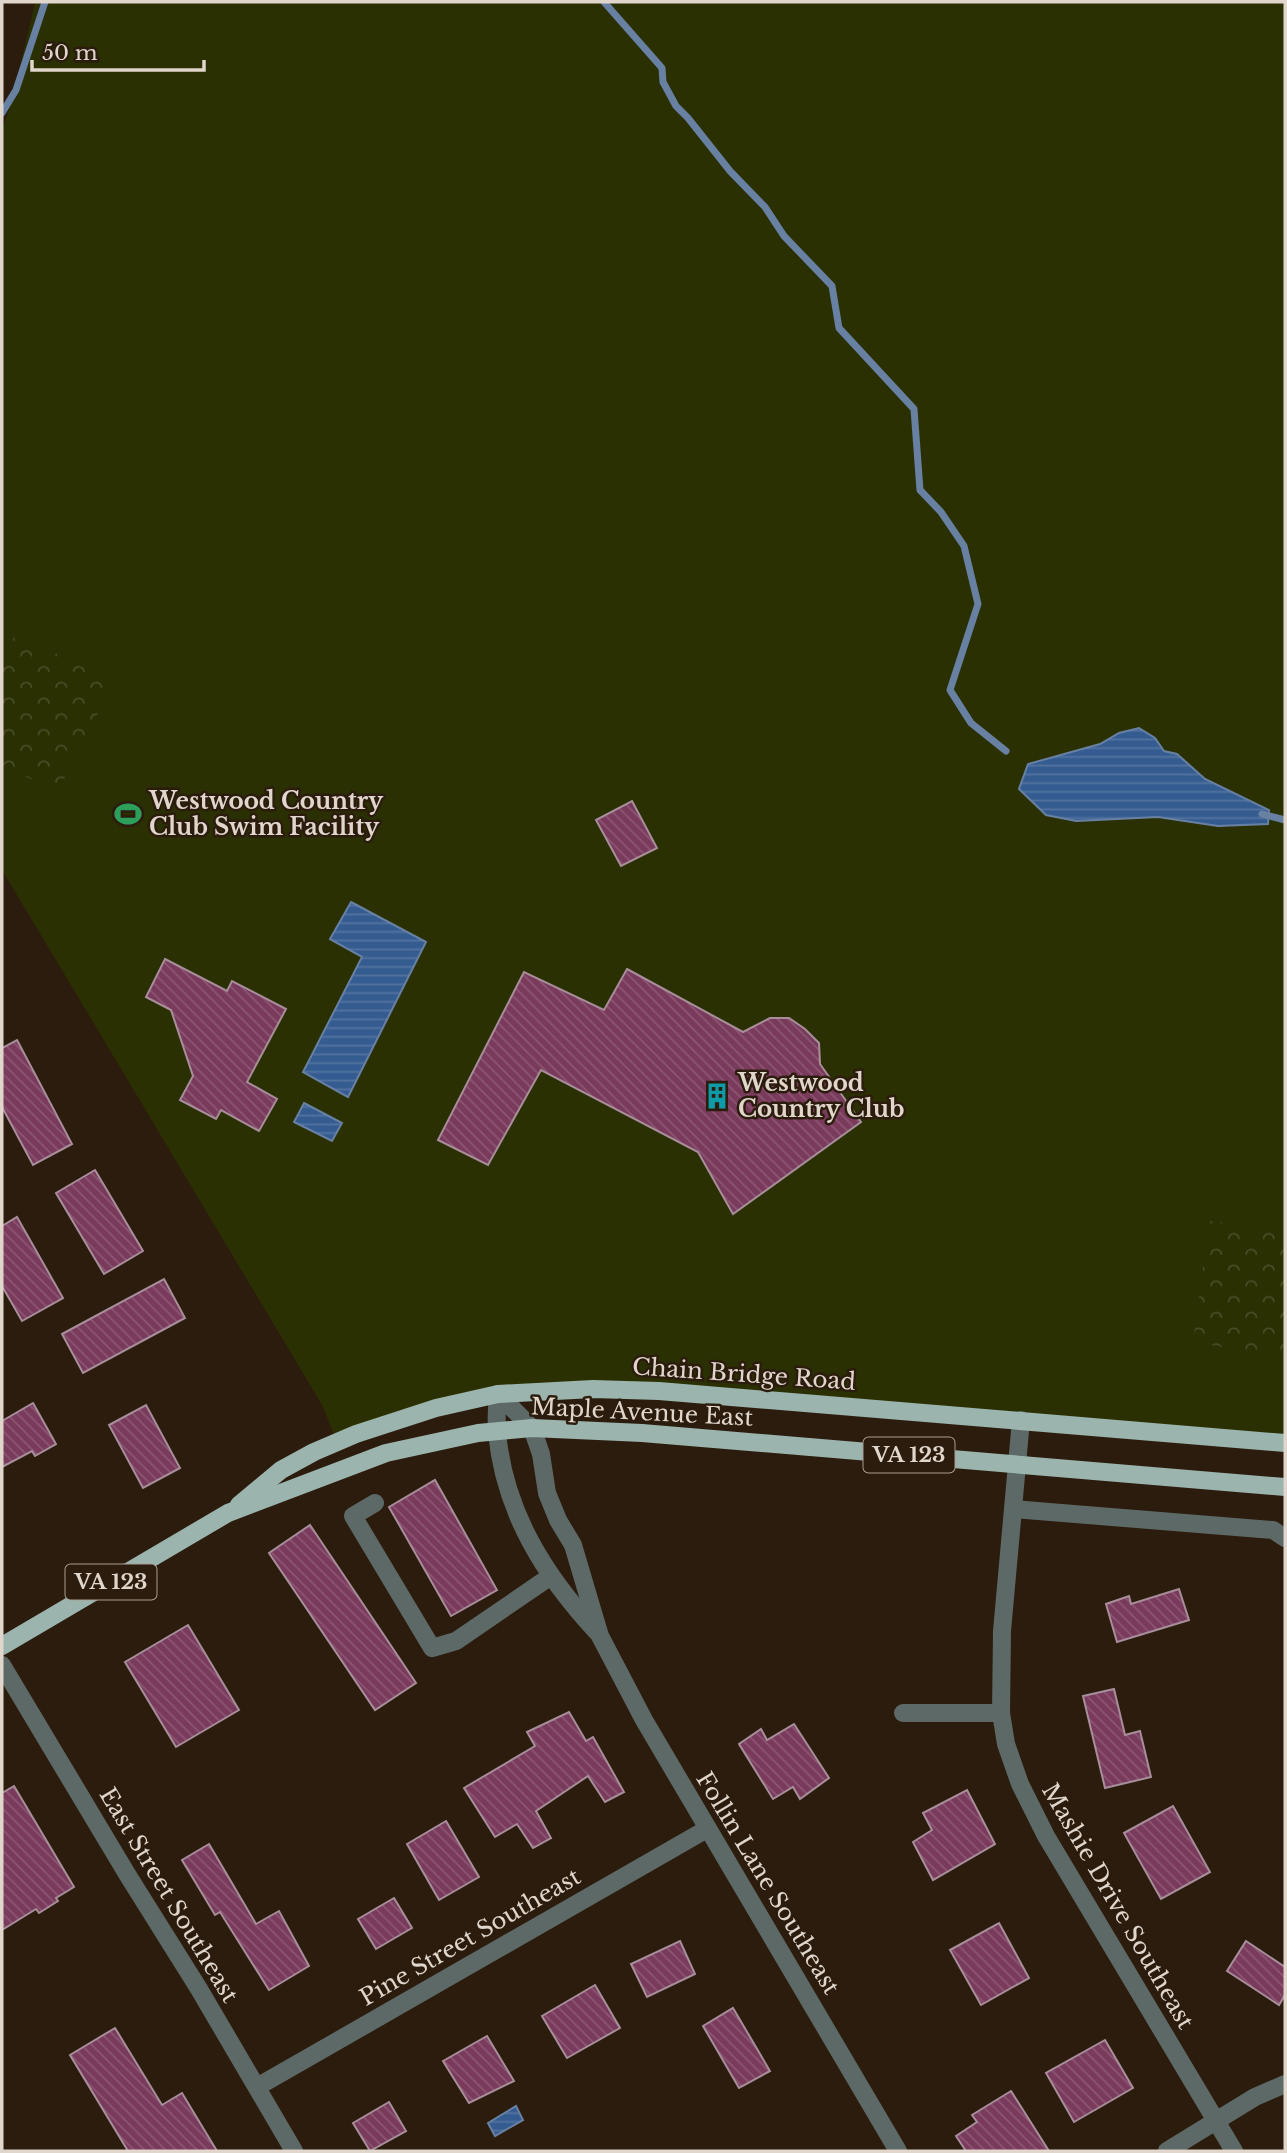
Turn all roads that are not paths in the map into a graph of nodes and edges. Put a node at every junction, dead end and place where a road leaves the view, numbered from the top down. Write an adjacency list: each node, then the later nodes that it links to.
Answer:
1 (498, 1394): 2 (main road, Chain Bridge Road / VA 123); 3 (street, Follin Lane Southeast); 4 (street, Follin Lane Southeast); 10 (main road, Chain Bridge Road / VA 123)
2 (1021, 1420): 5 (main road, Chain Bridge Road / VA 123); 6 (street, Mashie Drive Southeast)
3 (532, 1428): 4 (main road, Maple Avenue East / VA 123); 6 (main road, Maple Avenue East / VA 123); 13 (street, Follin Lane Southeast)
4 (497, 1431): 10 (main road, Maple Avenue East / VA 123); 12 (street, Follin Lane Southeast)
5 (1285, 1443)
6 (1018, 1464): 7 (main road, Maple Avenue East / VA 123); 9 (street, Mashie Drive Southeast)
7 (1285, 1487)
8 (375, 1503): 12 (street)
9 (1013, 1509): 11 (street); 17 (street, Mashie Drive Southeast)
10 (228, 1513): 14 (main road, Maple Avenue East / VA 123)
11 (1285, 1538)
12 (551, 1576): 13 (street, Follin Lane Southeast)
13 (600, 1636): 18 (street, Follin Lane Southeast)
14 (2, 1646)
15 (2, 1665): 20 (street, East Street Southeast)
16 (903, 1713): 17 (street)
17 (1001, 1713): 21 (street, Mashie Drive Southeast)
18 (707, 1829): 20 (street, Pine Street Southeast); 23 (street, Follin Lane Southeast)
19 (1285, 2084): 21 (street)
20 (257, 2087): 22 (street, East Street Southeast)
21 (1216, 2122): 24 (street); 25 (street, Mashie Drive Southeast)
22 (294, 2151)
23 (898, 2151)
24 (1167, 2151)
25 (1234, 2151)

